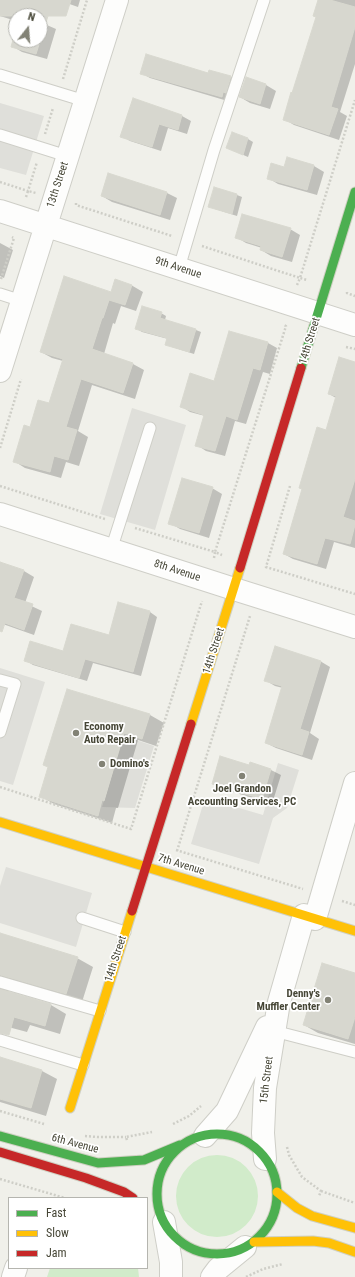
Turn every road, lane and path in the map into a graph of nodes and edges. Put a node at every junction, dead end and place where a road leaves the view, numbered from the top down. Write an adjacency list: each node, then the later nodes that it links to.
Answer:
1 (117, 0): 4 (street, 13th Street)
2 (264, 0): 13 (lane)
3 (0, 75): 4 (lane)
4 (85, 101): 6 (street, 13th Street)
5 (0, 135): 6 (lane)
6 (67, 156): 11 (street, 13th Street)
7 (355, 192): 19 (main road, 14th Street)
8 (38, 193): 9 (path)
9 (25, 199)
10 (0, 211): 11 (street, 9th Avenue)
11 (45, 226): 13 (street, 9th Avenue); 18 (street, 13th Street)
12 (7, 236): 15 (path)
13 (179, 268): 19 (street, 9th Avenue)
14 (312, 281): 16 (path)
15 (0, 282)
16 (296, 289)
17 (0, 294): 18 (lane)
18 (22, 301): 22 (street, 13th Street)
19 (319, 313): 21 (street, 9th Avenue); 37 (main road, 14th Street)
20 (278, 323): 34 (path)
21 (355, 325)
22 (5, 340): 25 (street, 13th Street)
23 (340, 344): 24 (path)
24 (355, 349)
25 (0, 371)
26 (23, 372): 28 (path)
27 (150, 428): 32 (lane)
28 (0, 448)
29 (290, 484): 38 (path)
30 (0, 486): 32 (path)
31 (0, 514): 33 (street, 8th Avenue)
32 (120, 524): 33 (lane); 34 (path)
33 (111, 550): 37 (street, 8th Avenue)
34 (215, 552): 35 (path); 36 (path)
35 (222, 555)
36 (214, 558)
37 (234, 589): 41 (street, 8th Avenue); 48 (main road, 14th Street)
38 (355, 594)
39 (202, 600): 47 (path)
40 (250, 615): 49 (path)
41 (355, 627)
42 (0, 680): 43 (lane)
43 (0, 732)
44 (355, 783): 51 (street, 15th Street)
45 (0, 787): 47 (path)
46 (0, 822): 50 (main road, 7th Avenue)
47 (131, 829): 48 (path)
48 (154, 840): 49 (path); 50 (main road, 14th Street)
49 (177, 850): 51 (path)
50 (146, 867): 53 (main road, 7th Avenue); 56 (main road, 14th Street)
51 (321, 894): 52 (path); 53 (street, 15th Street)
52 (355, 905)
53 (310, 917): 55 (main road, 7th Avenue); 58 (street, 15th Street)
54 (82, 918): 56 (lane)
55 (355, 931)
56 (125, 932): 59 (main road, 14th Street)
57 (0, 982): 59 (lane)
58 (279, 1002): 60 (street, 15th Street); 69 (street, 15th Street)
59 (100, 1010): 63 (main road, 14th Street)
60 (274, 1031): 62 (lane); 73 (street, 15th Street)
61 (0, 1040): 63 (lane)
62 (355, 1052)
63 (83, 1065): 65 (main road, 14th Street)
64 (205, 1103): 66 (path)
65 (70, 1108)
66 (167, 1127)
67 (159, 1130): 71 (path)
68 (0, 1136): 69 (main road, 6th Avenue)
69 (198, 1139): 73 (main road); 81 (main road)
70 (286, 1142): 75 (path)
71 (127, 1143)
72 (0, 1152): 78 (main road)
73 (265, 1159): 76 (main road)
74 (0, 1179): 77 (path)
75 (321, 1191): 79 (path); 80 (path)
76 (277, 1192): 82 (main road); 83 (main road)
77 (62, 1197)
78 (132, 1197)
79 (315, 1202)
80 (355, 1203)
81 (159, 1216): 83 (main road); 86 (street)
82 (355, 1228)
83 (249, 1244): 84 (main road); 87 (street)
84 (355, 1252)
85 (290, 1264): 88 (path)
86 (171, 1277)
87 (212, 1277)
88 (246, 1277)

